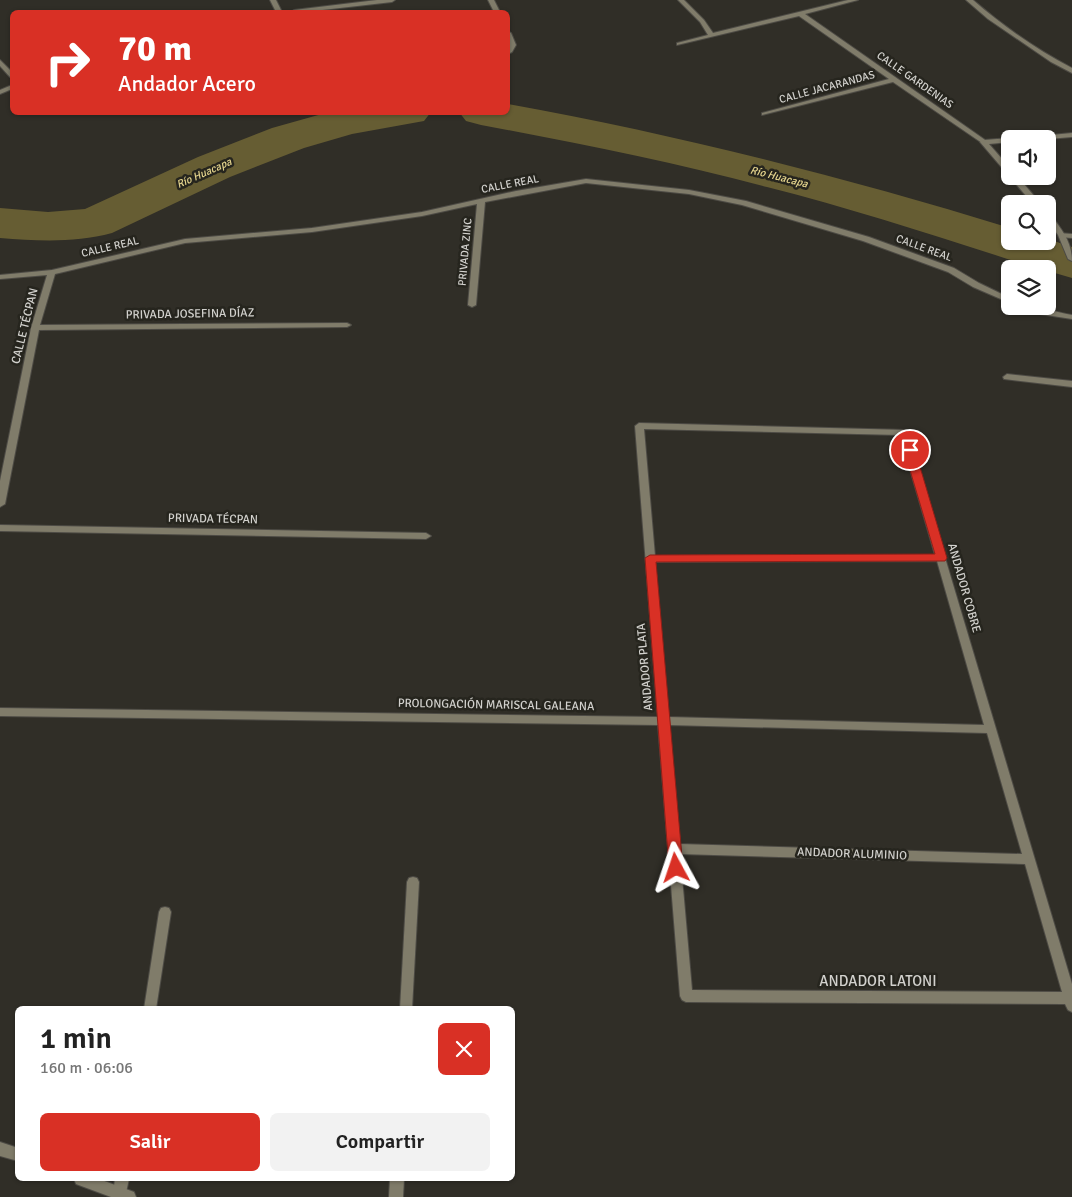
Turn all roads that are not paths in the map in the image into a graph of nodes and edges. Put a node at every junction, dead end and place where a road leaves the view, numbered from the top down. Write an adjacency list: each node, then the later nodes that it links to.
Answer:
1 (392, 0): 5 (street)
2 (681, 0): 7 (street)
3 (855, 0): 6 (street)
4 (969, 0): 12 (street)
5 (310, 10)
6 (800, 14): 7 (street); 14 (street, CALLE GARDENIAS)
7 (712, 36): 9 (street)
8 (510, 38): 10 (street)
9 (679, 44)
10 (510, 51)
11 (0, 62): 13 (street)
12 (1072, 71)
13 (10, 74)
14 (895, 79): 15 (street, CALLE JACARANDAS); 19 (street, CALLE GARDENIAS)
15 (764, 114)
16 (1072, 136): 17 (street)
17 (1056, 137)
18 (1001, 141): 19 (street)
19 (984, 142): 20 (street, CALLE GARDENIAS)
20 (1001, 162)
21 (1021, 185): 22 (street)
22 (1029, 195)
23 (481, 201): 28 (street, CALLE REAL); 30 (street, CALLE REAL); 31 (street, PRIVADA ZINC)
24 (1056, 227): 25 (street)
25 (1062, 235): 26 (street); 27 (street)
26 (1072, 236)
27 (1072, 259)
28 (52, 272): 29 (street, CALLE REAL); 35 (street, CALLE TÉCPAN)
29 (0, 277)
30 (1001, 297)
31 (472, 305)
32 (1056, 314): 33 (street)
33 (1072, 317)
34 (346, 325): 35 (street, PRIVADA JOSEFINA DÍAZ)
35 (35, 328): 39 (street, CALLE TÉCPAN)
36 (1007, 376): 37 (street)
37 (1072, 384)
38 (639, 426): 42 (street, ANDADOR PLATA); 43 (street, ANDADOR COBRE)
39 (0, 504)
40 (0, 528): 41 (street, PRIVADA TÉCPAN)
41 (426, 536)
42 (650, 558): 43 (street); 45 (street, ANDADOR PLATA)
43 (941, 558): 46 (street, ANDADOR COBRE)
44 (0, 712): 45 (street, PROLONGACIÓN MARISCAL GALEANA)
45 (664, 721): 46 (street, PROLONGACIÓN MARISCAL GALEANA); 47 (street, ANDADOR PLATA)
46 (991, 729): 48 (street, ANDADOR COBRE)
47 (674, 849): 48 (street, ANDADOR ALUMINIO); 51 (street, ANDADOR PLATA)
48 (1029, 859): 52 (street, ANDADOR COBRE)
49 (412, 882): 54 (street)
50 (165, 912): 53 (street)
51 (686, 996): 52 (street, ANDADOR LATONI)
52 (1071, 1002)
53 (150, 1006)
54 (406, 1006)
55 (0, 1149): 56 (street)
56 (15, 1154)
57 (86, 1181): 60 (street)
58 (122, 1181): 60 (street)
59 (397, 1181): 61 (street)
60 (124, 1195)
61 (396, 1197)

